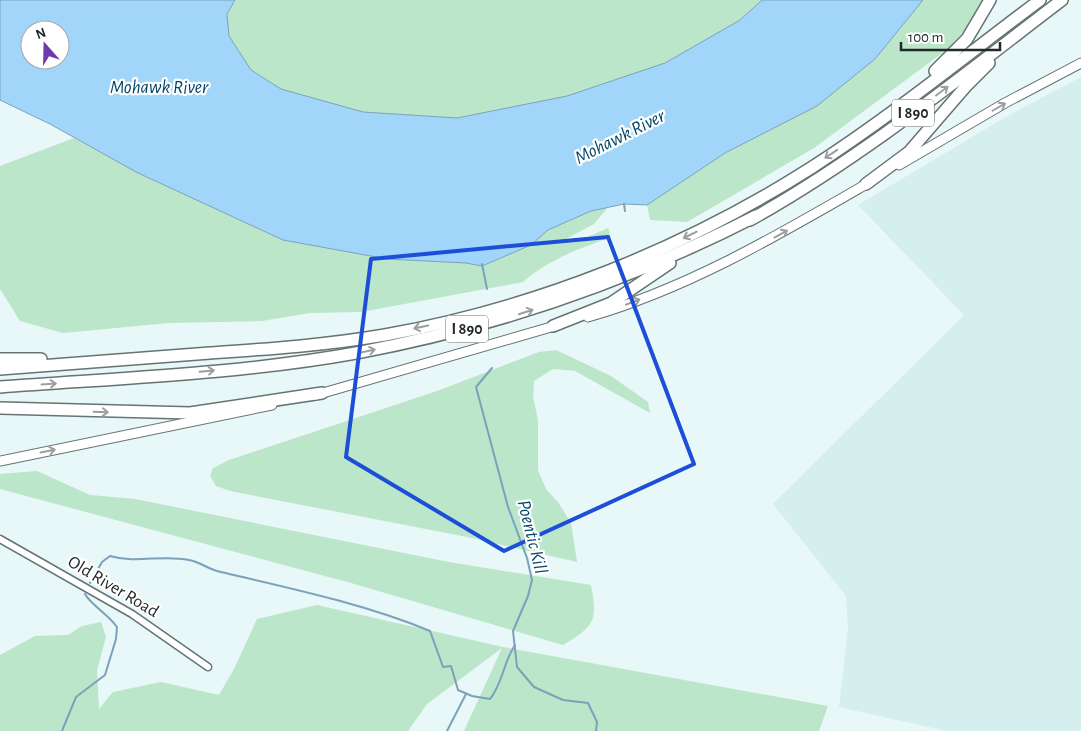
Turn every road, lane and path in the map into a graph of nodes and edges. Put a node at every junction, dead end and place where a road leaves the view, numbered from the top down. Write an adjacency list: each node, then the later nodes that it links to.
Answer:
1 (990, 0): 5 (highway)
2 (1040, 0): 5 (highway, I 890)
3 (1062, 0): 6 (highway); 7 (highway, I 890, one-way to 3)
4 (1081, 63): 6 (main road, one-way to 4)
5 (871, 126): 9 (highway, I 890, one-way to 9)
6 (866, 184): 8 (main road, one-way to 6)
7 (756, 216): 8 (highway); 12 (highway, I 890, one-way to 7)
8 (553, 326): 13 (main road)
9 (140, 358): 10 (highway); 11 (highway, I 890)
10 (0, 359)
11 (0, 369)
12 (0, 387)
13 (322, 393): 14 (highway, one-way to 13); 15 (main road, one-way to 13)
14 (0, 408)
15 (0, 461)
16 (0, 539): 17 (street, Old River Road)
17 (208, 667)

